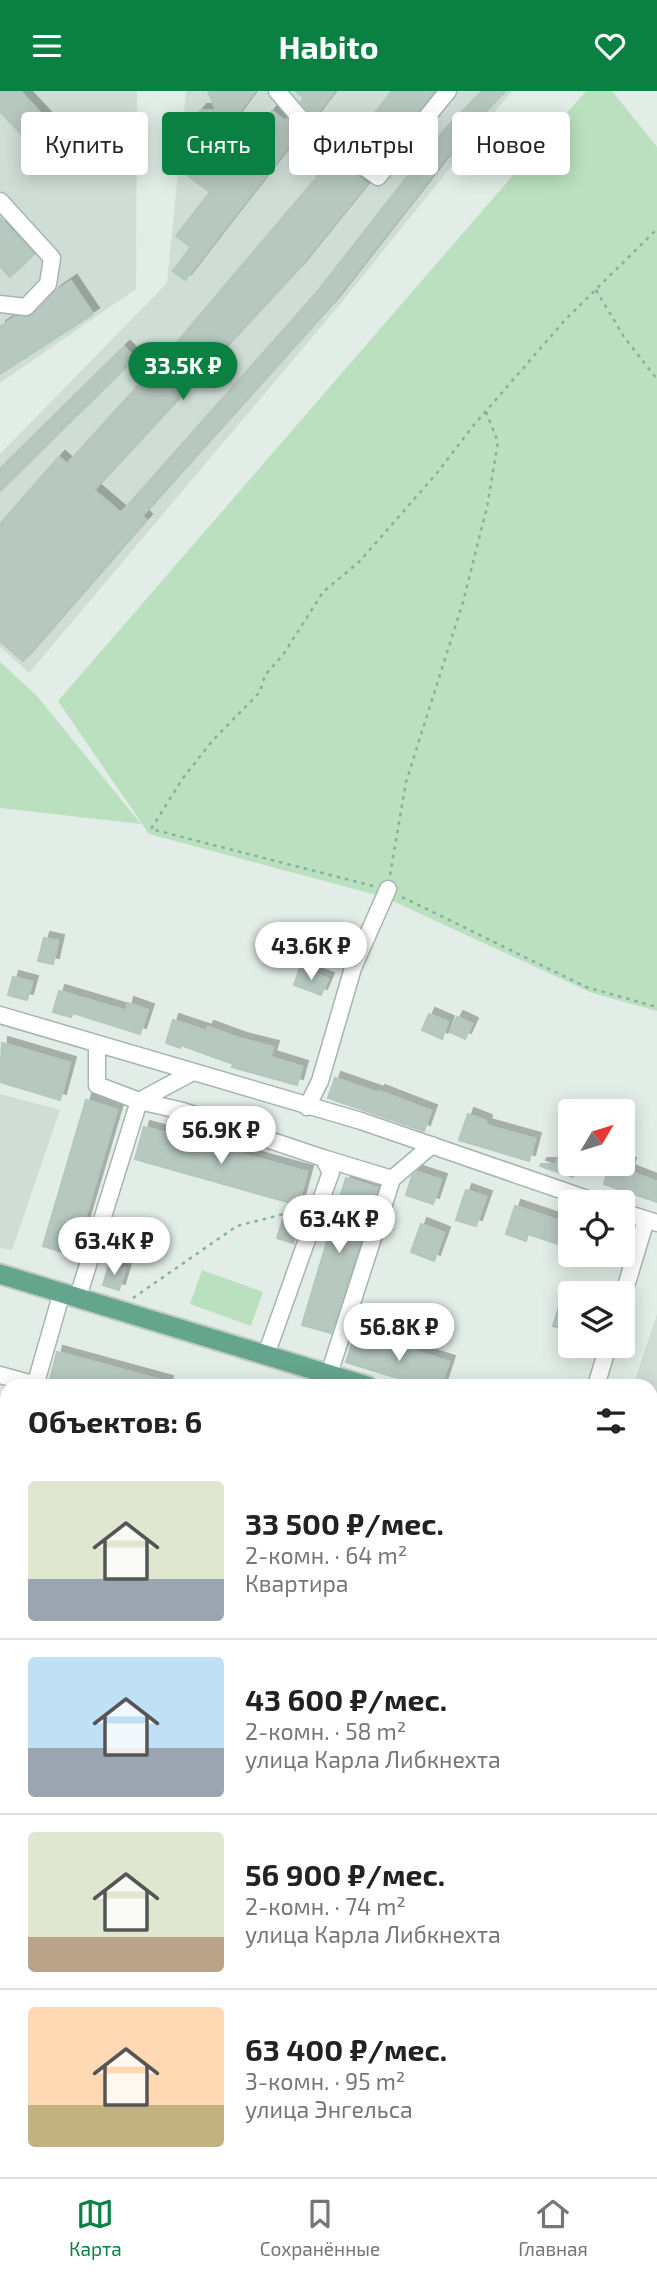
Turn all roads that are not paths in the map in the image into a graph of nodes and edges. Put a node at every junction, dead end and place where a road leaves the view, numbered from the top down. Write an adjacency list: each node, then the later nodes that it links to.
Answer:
1 (277, 91): 2 (street)
2 (448, 91)
3 (0, 201): 4 (street)
4 (0, 303)
5 (388, 889): 10 (street)
6 (0, 1015): 7 (street)
7 (96, 1044): 8 (street); 9 (street)
8 (193, 1072): 9 (street); 10 (street)
9 (139, 1101): 12 (street); 19 (street)
10 (307, 1107): 11 (street)
11 (432, 1145): 13 (street); 14 (street)
12 (323, 1158): 13 (street); 20 (street)
13 (392, 1179): 22 (street)
14 (561, 1190)
15 (635, 1216): 16 (street)
16 (652, 1221): 18 (street)
17 (0, 1274): 19 (main road)
18 (629, 1281)
19 (70, 1294): 20 (main road); 23 (street)
20 (266, 1355): 22 (main road)
21 (604, 1358): 25 (street)
22 (329, 1374): 24 (main road)
23 (37, 1379)
24 (345, 1379)
25 (598, 1379)

